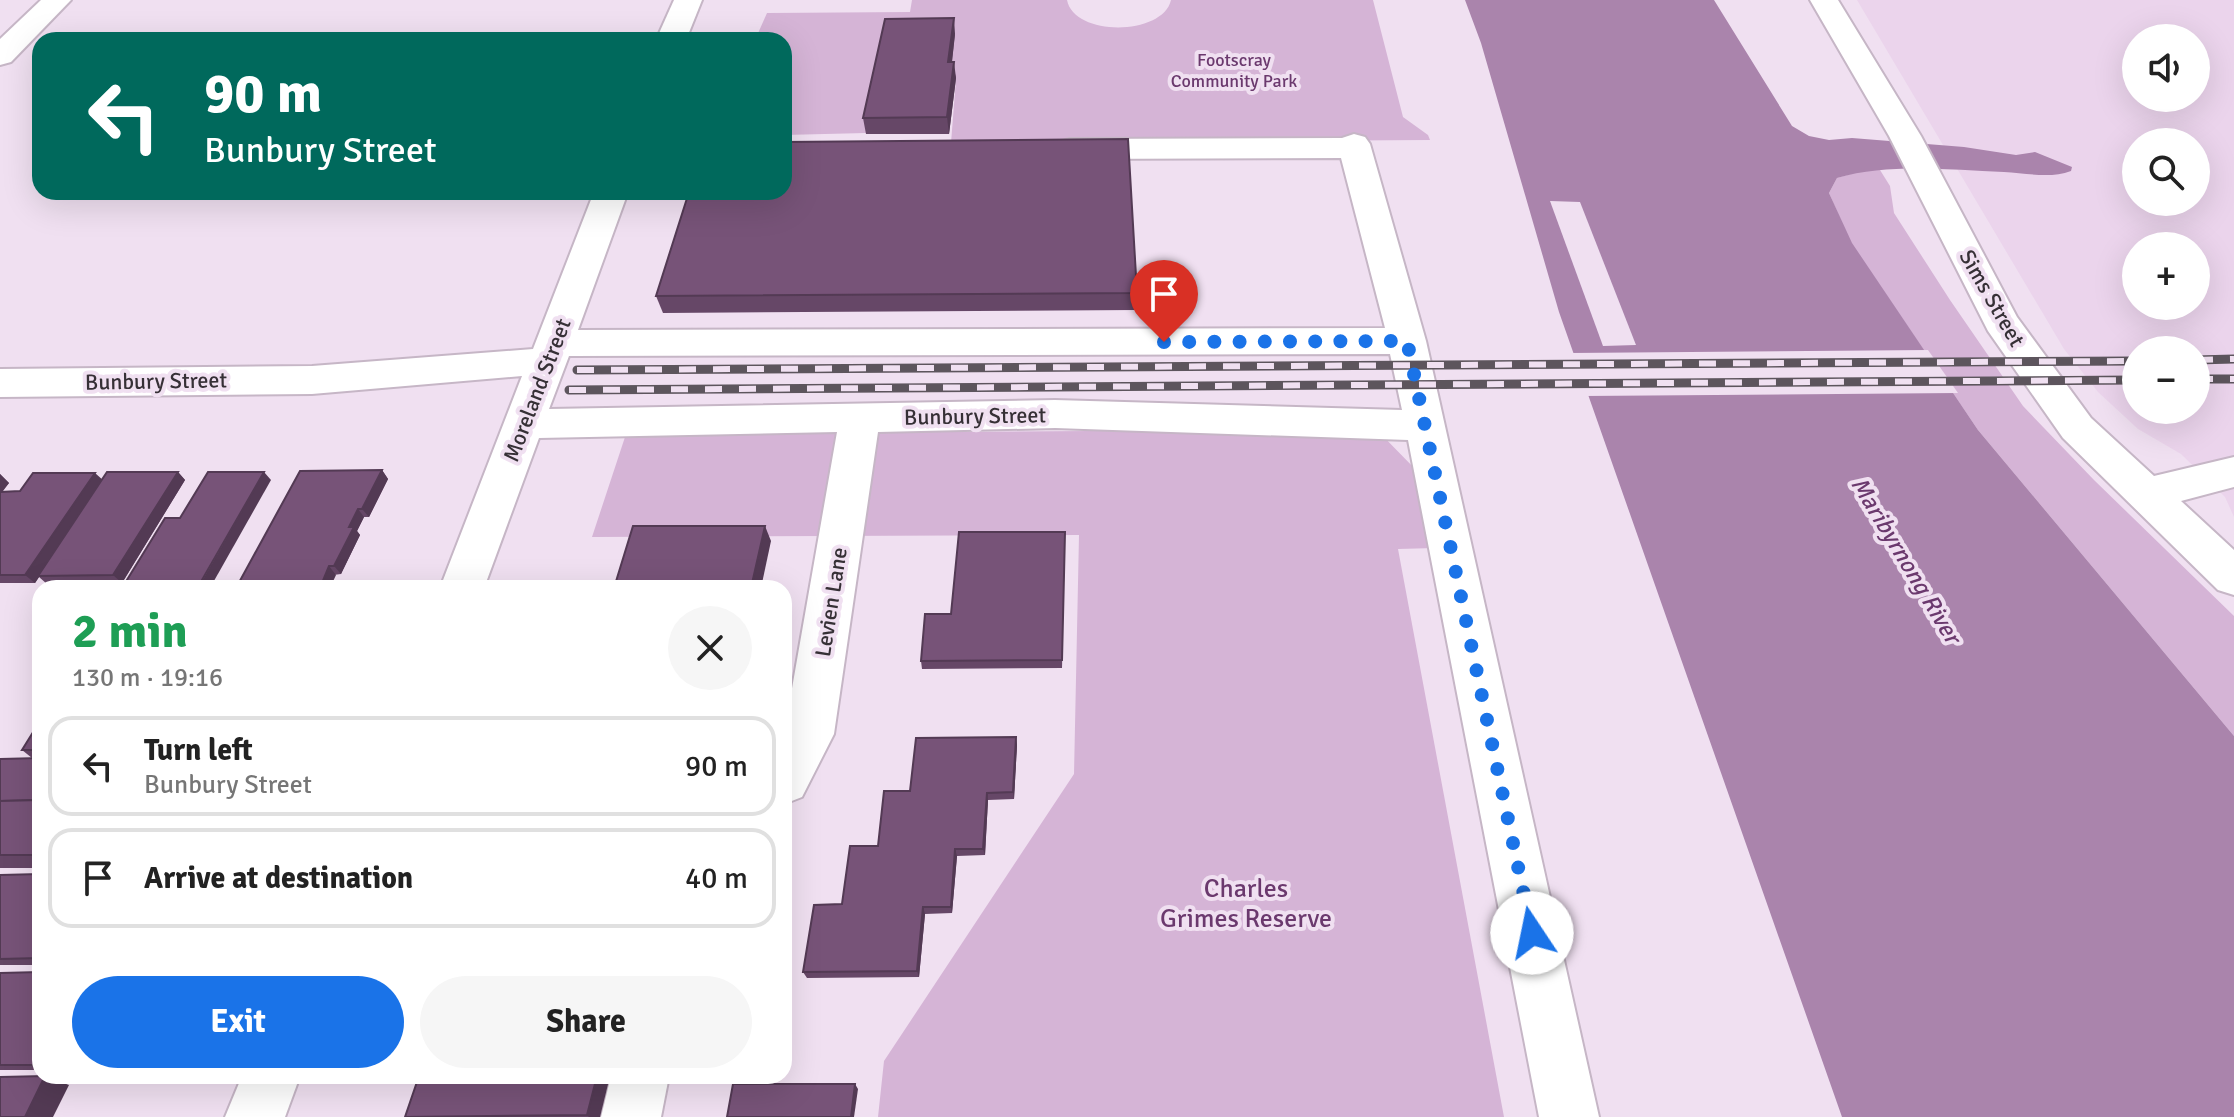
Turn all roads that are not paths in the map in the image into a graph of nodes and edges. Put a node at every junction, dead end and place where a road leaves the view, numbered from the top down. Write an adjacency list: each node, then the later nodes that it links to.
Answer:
1 (57, 0): 5 (street)
2 (688, 0): 4 (street)
3 (1824, 0): 16 (street, Sims Street)
4 (674, 32)
5 (0, 56)
6 (1062, 149): 8 (street)
7 (608, 200): 9 (street, Moreland Street)
8 (1407, 341): 9 (street, Bunbury Street); 14 (street)
9 (552, 352): 10 (street, Bunbury Street); 12 (street, Moreland Street)
10 (312, 380): 11 (street, Bunbury Street); 12 (street, Bunbury Street)
11 (0, 383)
12 (529, 411): 13 (street, Bunbury Street); 18 (street, Moreland Street)
13 (860, 418): 14 (street, Bunbury Street); 19 (street, Levien Lane)
14 (1425, 425): 24 (street)
15 (2234, 472): 16 (street)
16 (2147, 494): 17 (street, Sims Street)
17 (2227, 568)
18 (465, 580)
19 (792, 767)
20 (268, 1084): 22 (street)
21 (638, 1084): 23 (street)
22 (255, 1117)
23 (631, 1117)
24 (1569, 1117)

